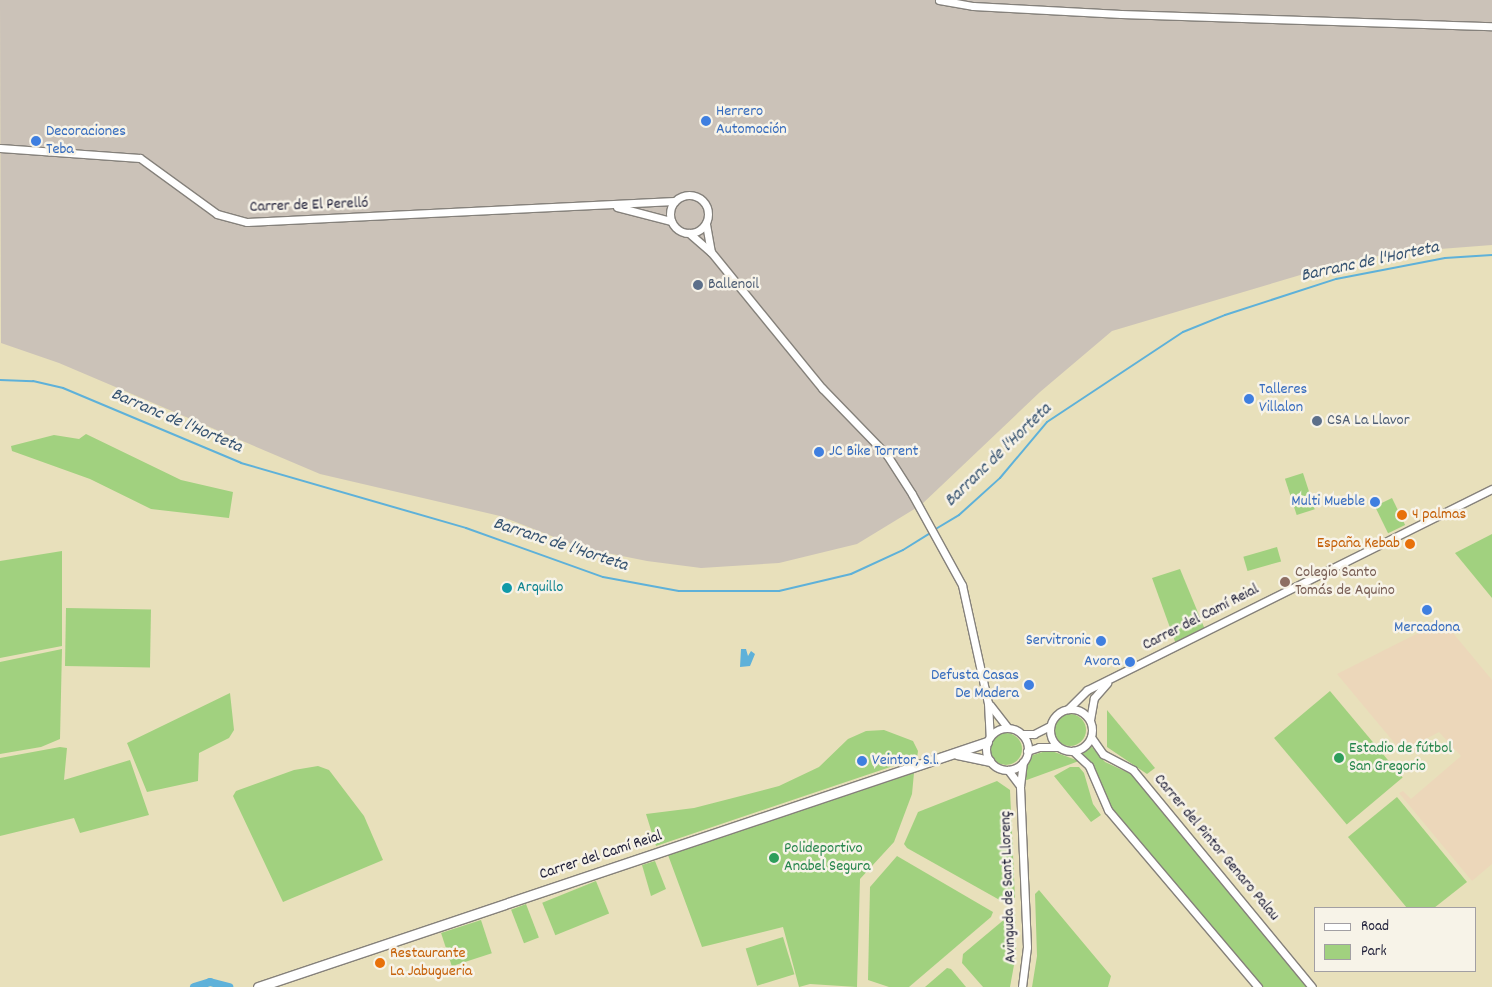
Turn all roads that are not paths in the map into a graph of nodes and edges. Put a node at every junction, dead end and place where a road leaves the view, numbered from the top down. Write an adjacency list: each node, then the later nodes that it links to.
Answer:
1 (939, 0): 2 (street)
2 (1492, 26)
3 (0, 148): 5 (street, Carrer de El Perelló)
4 (674, 200): 5 (street, Carrer de El Perelló); 6 (street); 7 (street)
5 (609, 206): 6 (street, Carrer de El Perelló)
6 (671, 221): 8 (street)
7 (706, 224): 8 (street); 9 (street)
8 (689, 233): 9 (street)
9 (711, 252): 12 (street)
10 (1492, 489): 11 (street, Carrer del Camí Reial)
11 (1112, 679): 13 (street, Carrer del Camí Reial); 14 (street, Carrer del Camí Reial)
12 (988, 703): 16 (street); 19 (street)
13 (1068, 709): 14 (street); 15 (street)
14 (1091, 722): 18 (street)
15 (1050, 726): 17 (street); 20 (street)
16 (1008, 728): 17 (street); 19 (street)
17 (1022, 734): 21 (street)
18 (1091, 737): 22 (street); 31 (street, Carrer del Pintor Genaro Palau)
19 (989, 739): 23 (main road, Carrer del Camí Reial); 24 (street)
20 (1058, 747): 21 (street); 22 (street)
21 (1028, 751): 25 (street)
22 (1073, 751): 30 (street)
23 (954, 754): 24 (main road, Carrer del Camí Reial); 28 (main road, Carrer del Camí Reial)
24 (989, 760): 26 (street)
25 (1023, 762): 26 (street); 27 (street, Avinguda de Sant Llorenç)
26 (1008, 770): 27 (street)
27 (1020, 786): 29 (street, Avinguda de Sant Llorenç)
28 (258, 987)
29 (1022, 987)
30 (1258, 987)
31 (1312, 987)

